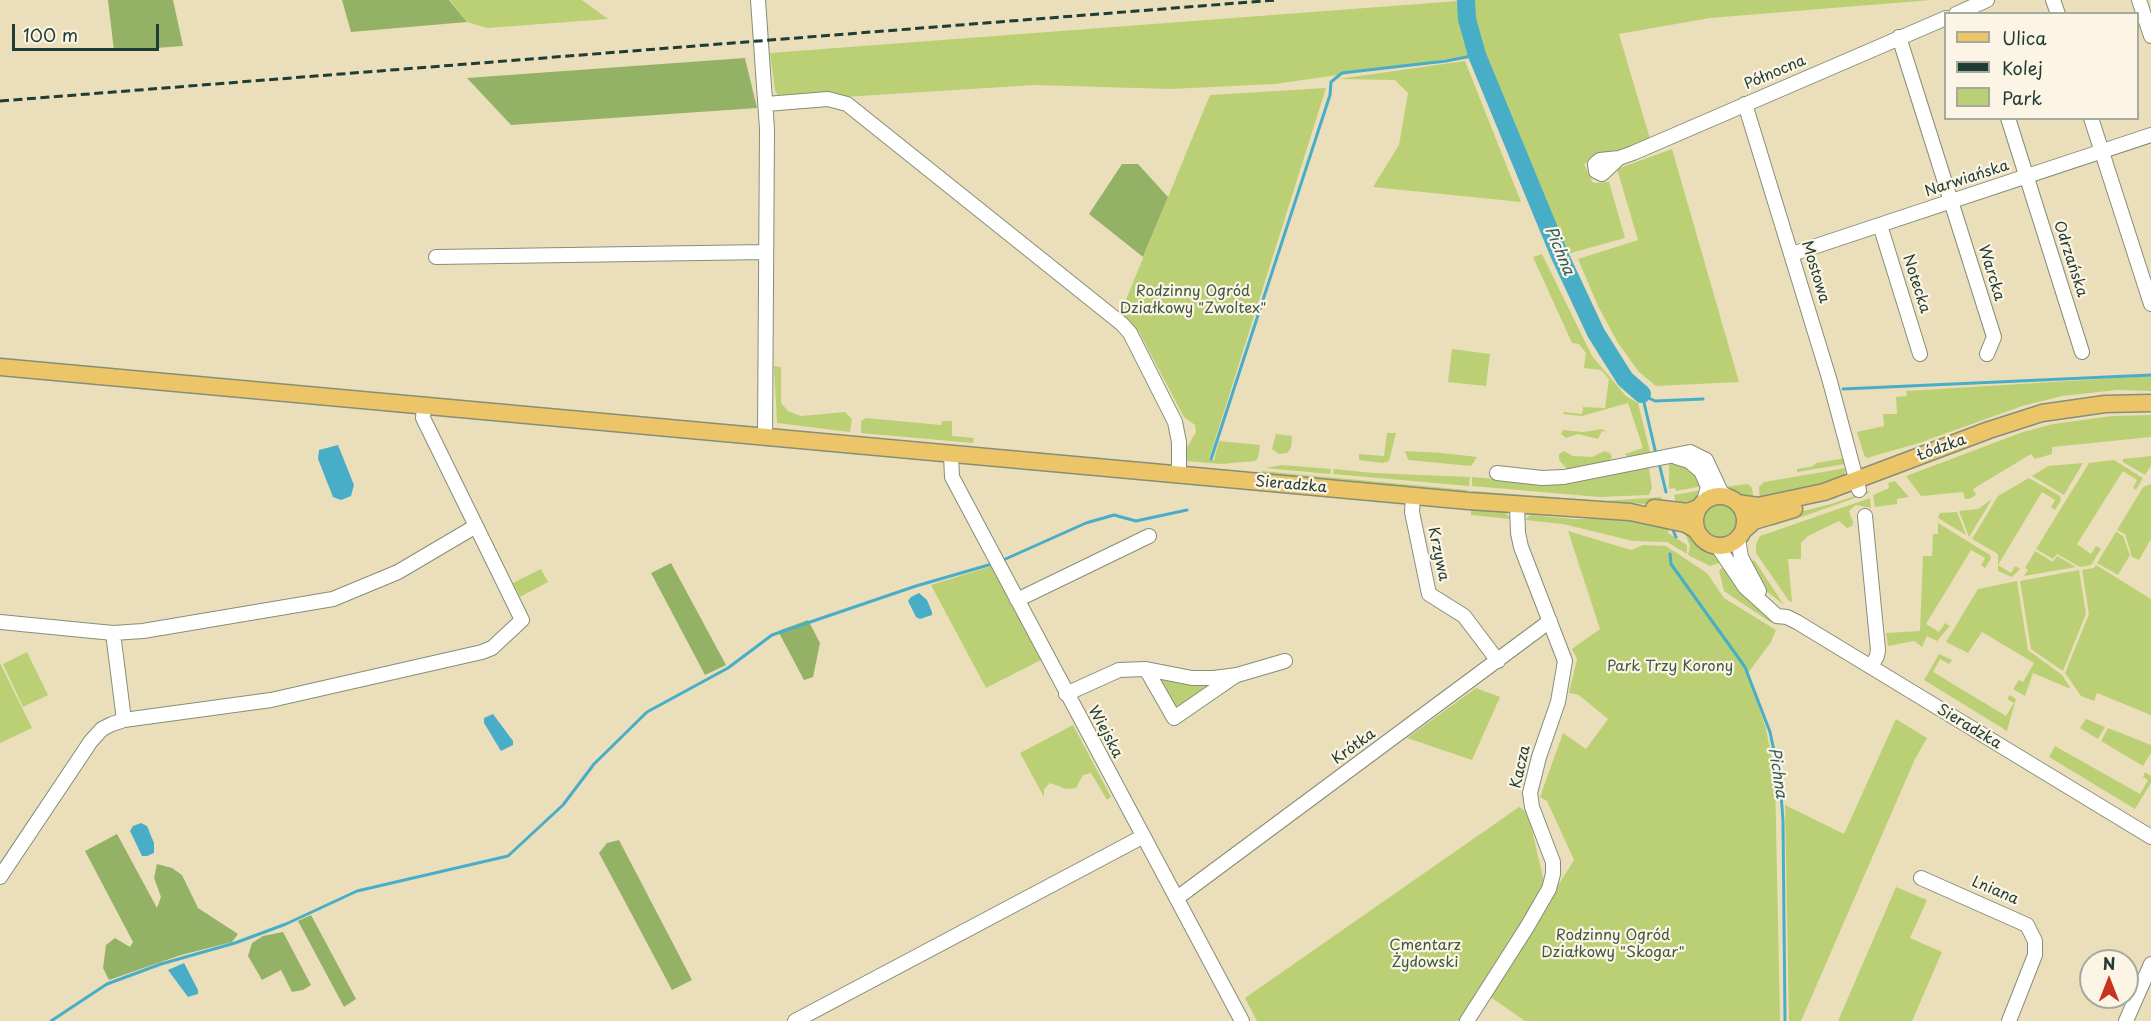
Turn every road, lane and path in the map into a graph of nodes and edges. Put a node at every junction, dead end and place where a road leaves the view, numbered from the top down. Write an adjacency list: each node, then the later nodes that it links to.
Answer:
1 (758, 0): 8 (street)
2 (1987, 0): 4 (street)
3 (2139, 0): 6 (street)
4 (1973, 10)
5 (1944, 19): 7 (street, Północna)
6 (2151, 36)
7 (1899, 38): 9 (street, Północna); 16 (street, Warcka)
8 (766, 104): 18 (street); 35 (street)
9 (1745, 104): 14 (street, Północna); 19 (street, Mostowa)
10 (2009, 120): 15 (street, Odrzańska)
11 (2092, 120): 13 (street)
12 (2151, 135): 13 (street, Narwiańska)
13 (2102, 151): 15 (street, Narwiańska); 21 (street)
14 (1619, 158)
15 (2026, 176): 16 (street, Narwiańska); 22 (street, Odrzańska)
16 (1952, 202): 17 (street, Narwiańska); 24 (street, Warcka)
17 (1880, 225): 19 (street, Narwiańska); 23 (street, Notecka)
18 (765, 252): 20 (street); 29 (street)
19 (1792, 254): 30 (street, Mostowa)
20 (436, 257)
21 (2151, 304)
22 (2082, 352)
23 (1920, 354)
24 (1987, 354)
25 (0, 367): 27 (main road, Sieradzka)
26 (2151, 403): 33 (main road, Łódzka)
27 (424, 406): 29 (main road, Sieradzka); 43 (street)
28 (2151, 412): 36 (main road, Łódzka)
29 (765, 437): 31 (main road, Sieradzka)
30 (1850, 451): 33 (street); 36 (street, Mostowa)
31 (951, 454): 35 (main road, Sieradzka); 48 (street, Wiejska)
32 (1668, 456): 34 (street); 38 (street); 40 (street)
33 (1908, 460): 36 (main road, Łódzka)
34 (1497, 473)
35 (1179, 474): 37 (main road, Sieradzka)
36 (1858, 485): 38 (main road, Łódzka); 45 (main road, Łódzka)
37 (1413, 496): 39 (main road, Sieradzka); 54 (street, Krzywa)
38 (1732, 500): 40 (main road); 45 (main road)
39 (1517, 505): 41 (main road, Sieradzka); 50 (street, Kacza)
40 (1701, 505): 41 (main road, Sieradzka); 44 (main road)
41 (1630, 512): 44 (main road, Sieradzka)
42 (1865, 516): 55 (street)
43 (476, 526): 52 (street); 59 (street)
44 (1696, 530): 47 (main road)
45 (1741, 534): 47 (main road); 49 (street, Sieradzka)
46 (1149, 536): 48 (street)
47 (1718, 547): 49 (street, Sieradzka)
48 (1017, 600): 58 (street, Wiejska)
49 (1786, 616): 55 (street, Sieradzka)
50 (1550, 621): 54 (street, Krótka); 68 (street, Kacza)
51 (0, 622): 52 (street)
52 (112, 633): 59 (street)
53 (1285, 661): 57 (street)
54 (1498, 661): 64 (street, Krótka)
55 (1871, 667): 61 (street, Sieradzka)
56 (1146, 669): 57 (street); 57 (street); 58 (street)
57 (1237, 675)
58 (1066, 694): 60 (street, Wiejska)
59 (124, 720): 62 (street)
60 (1142, 837): 64 (street, Wiejska); 66 (street)
61 (2151, 837)
62 (0, 878)
63 (1921, 878): 69 (street, Lniana)
64 (1177, 898): 67 (street, Wiejska)
65 (2151, 964): 70 (street)
66 (795, 1021)
67 (1242, 1021)
68 (1467, 1021)
69 (2009, 1021)
70 (2126, 1021)

